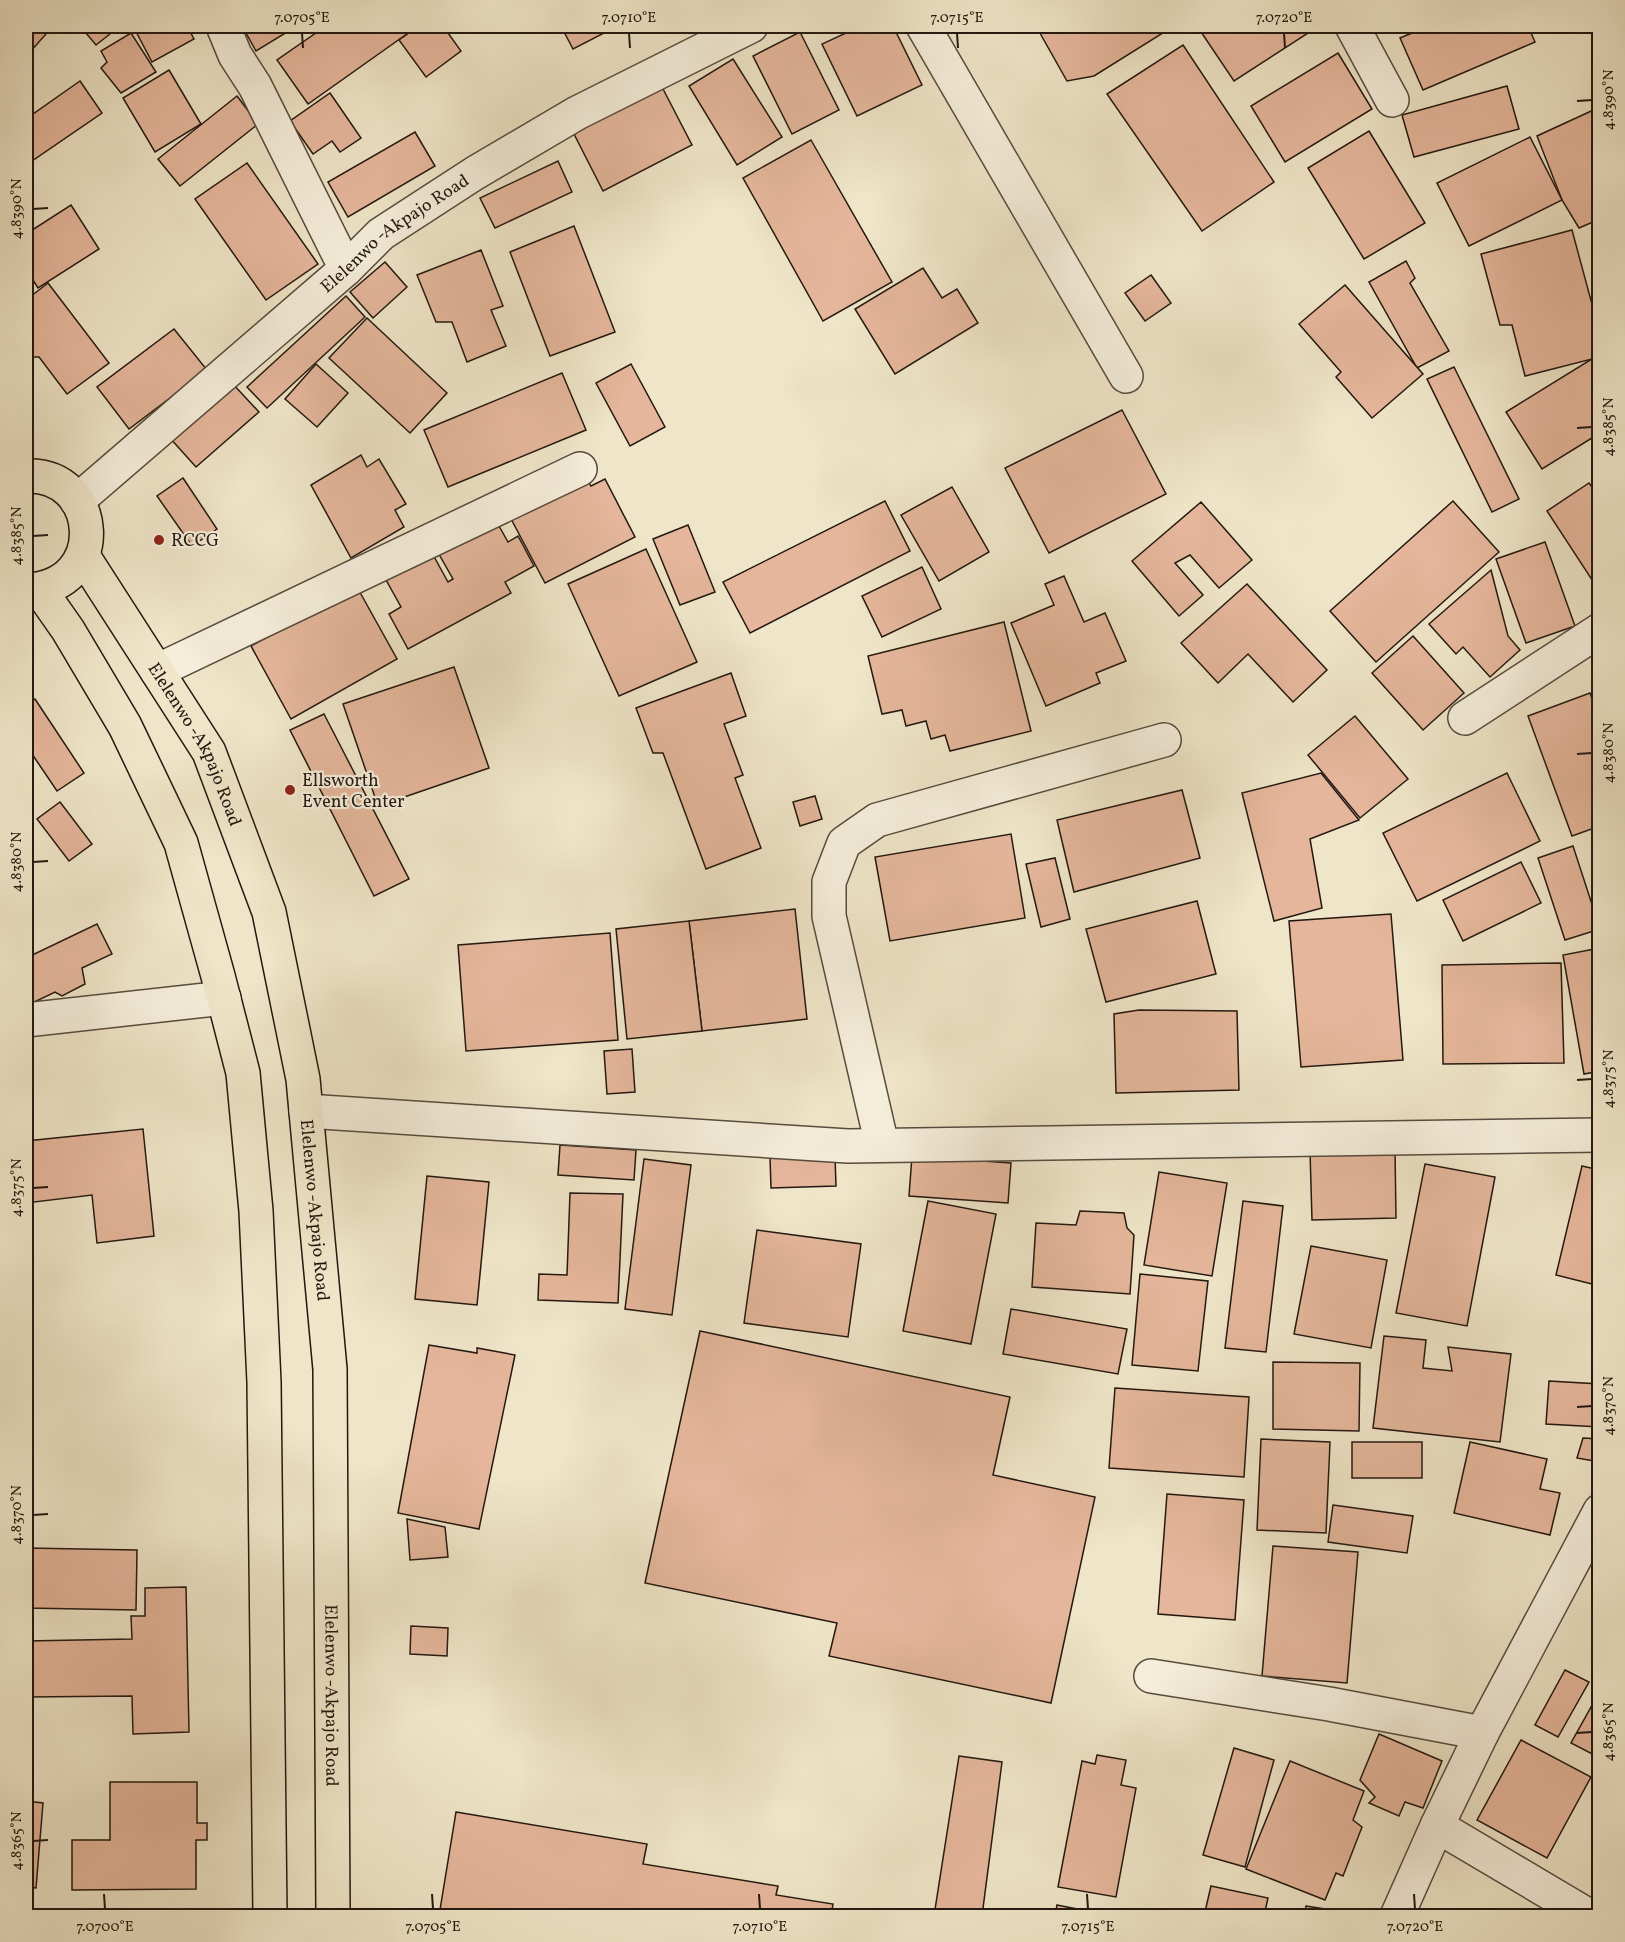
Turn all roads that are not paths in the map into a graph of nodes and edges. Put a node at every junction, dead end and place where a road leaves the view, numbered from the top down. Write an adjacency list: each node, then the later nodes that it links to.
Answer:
1 (223, 26): 6 (street)
2 (751, 26): 6 (street, Elelenwo -Akpajo Road)
3 (923, 26): 7 (street)
4 (1352, 26): 5 (street)
5 (1392, 100)
6 (346, 269): 10 (street, Elelenwo -Akpajo Road)
7 (1126, 376)
8 (580, 469): 14 (street)
9 (26, 475): 10 (main road)
10 (77, 501): 11 (main road)
11 (83, 556): 12 (main road); 14 (main road, Elelenwo -Akpajo Road)
12 (33, 590): 17 (main road)
13 (1599, 630): 15 (street)
14 (157, 671): 19 (main road, Elelenwo -Akpajo Road)
15 (1465, 718)
16 (1164, 740): 21 (street)
17 (224, 998): 18 (street); 26 (main road)
18 (26, 1020)
19 (306, 1111): 21 (street); 27 (main road, Elelenwo -Akpajo Road)
20 (1599, 1136): 21 (street)
21 (882, 1145)
22 (1599, 1511): 24 (street)
23 (1151, 1676): 24 (street)
24 (1482, 1733): 25 (street)
25 (1437, 1826): 28 (street); 29 (street)
26 (270, 1917)
27 (333, 1917)
28 (1397, 1917)
29 (1589, 1917)

